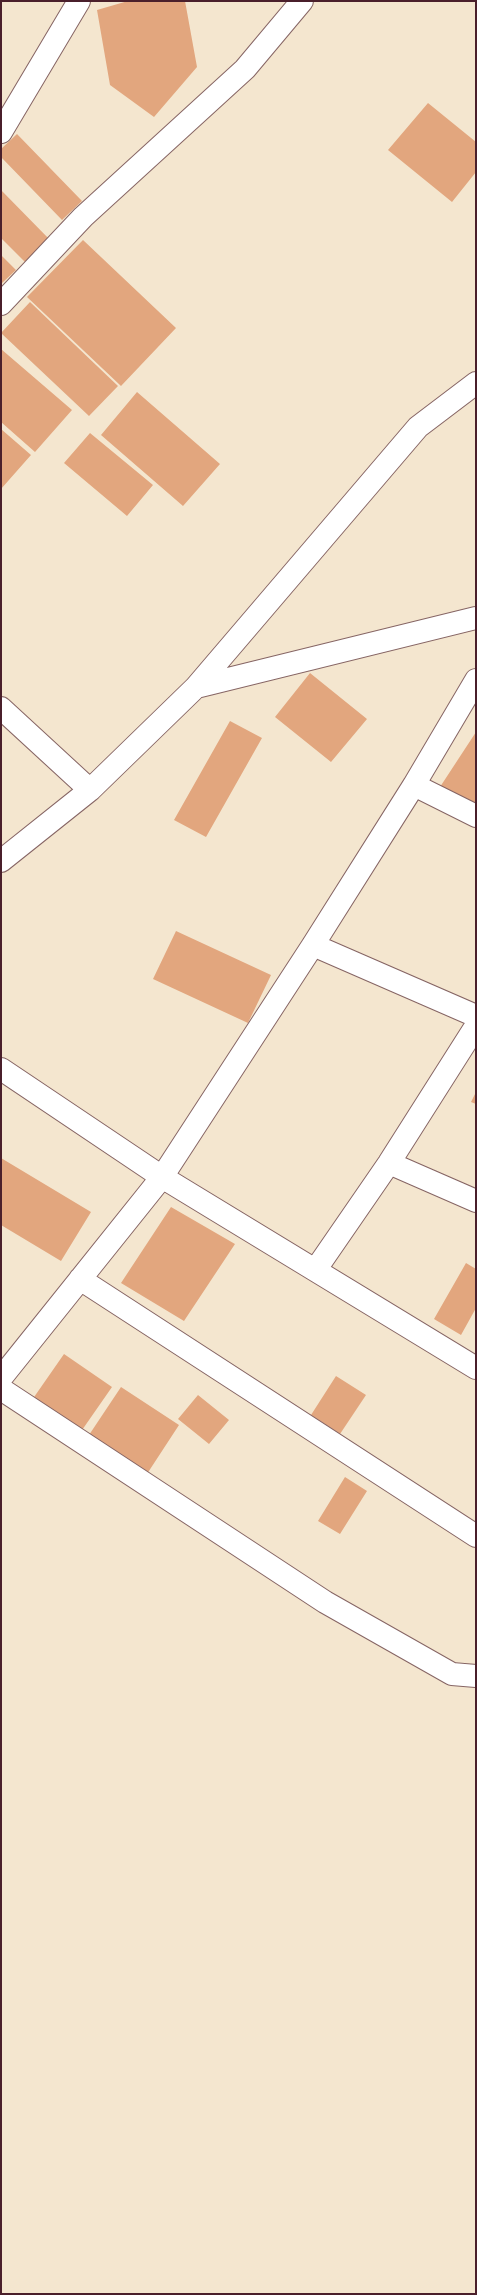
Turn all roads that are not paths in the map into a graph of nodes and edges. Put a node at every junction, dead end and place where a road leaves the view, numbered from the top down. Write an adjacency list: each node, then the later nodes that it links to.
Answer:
1 (79, 1): 3 (street)
2 (302, 1): 4 (street)
3 (1, 132)
4 (1, 304)
5 (476, 383): 8 (street)
6 (476, 618): 8 (street)
7 (476, 680): 10 (street)
8 (196, 687): 11 (street)
9 (1, 708): 11 (street)
10 (414, 785): 12 (street); 14 (street)
11 (90, 790): 13 (street)
12 (476, 816)
13 (1, 862)
14 (313, 945): 15 (street); 19 (street)
15 (476, 1016)
16 (476, 1026): 18 (street)
17 (1, 1069): 19 (street)
18 (389, 1163): 20 (street); 21 (street)
19 (162, 1177): 21 (street); 22 (street)
20 (476, 1201)
21 (316, 1269): 23 (street)
22 (80, 1279): 24 (street); 26 (street)
23 (476, 1368)
24 (1, 1378)
25 (1, 1389): 27 (street)
26 (476, 1536)
27 (476, 1676)

